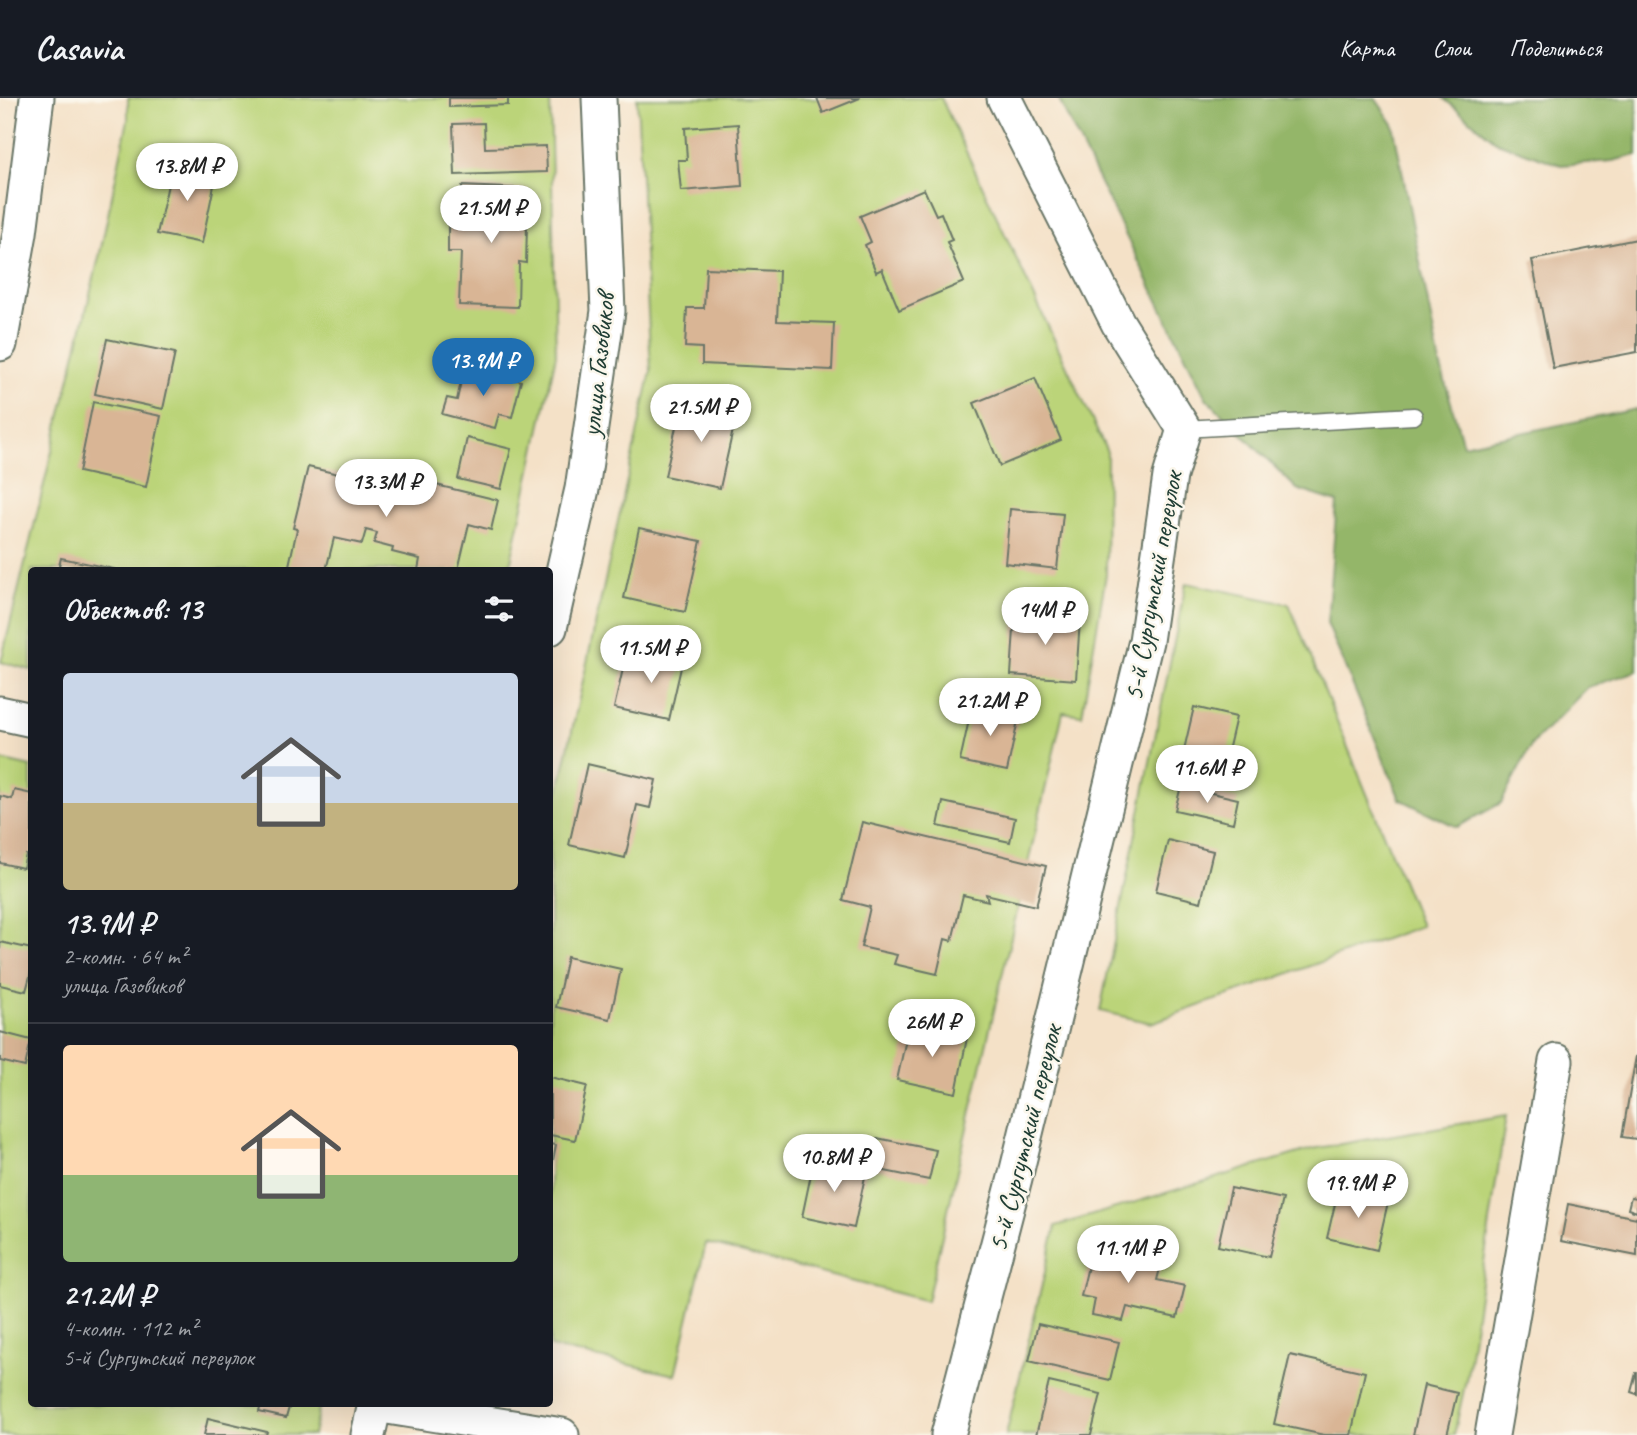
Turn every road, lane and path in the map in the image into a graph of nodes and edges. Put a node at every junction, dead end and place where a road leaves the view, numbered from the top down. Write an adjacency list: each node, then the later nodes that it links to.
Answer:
1 (37, 98): 4 (street)
2 (598, 98): 7 (street, улица Газовиков)
3 (1004, 98): 6 (street)
4 (0, 344)
5 (1414, 416): 6 (lane)
6 (1184, 429): 13 (street, 5-й Сургутский переулок)
7 (553, 615)
8 (0, 713): 9 (street)
9 (28, 719)
10 (1556, 1061): 14 (street)
11 (373, 1415): 12 (street)
12 (562, 1435)
13 (948, 1435)
14 (1492, 1435)

